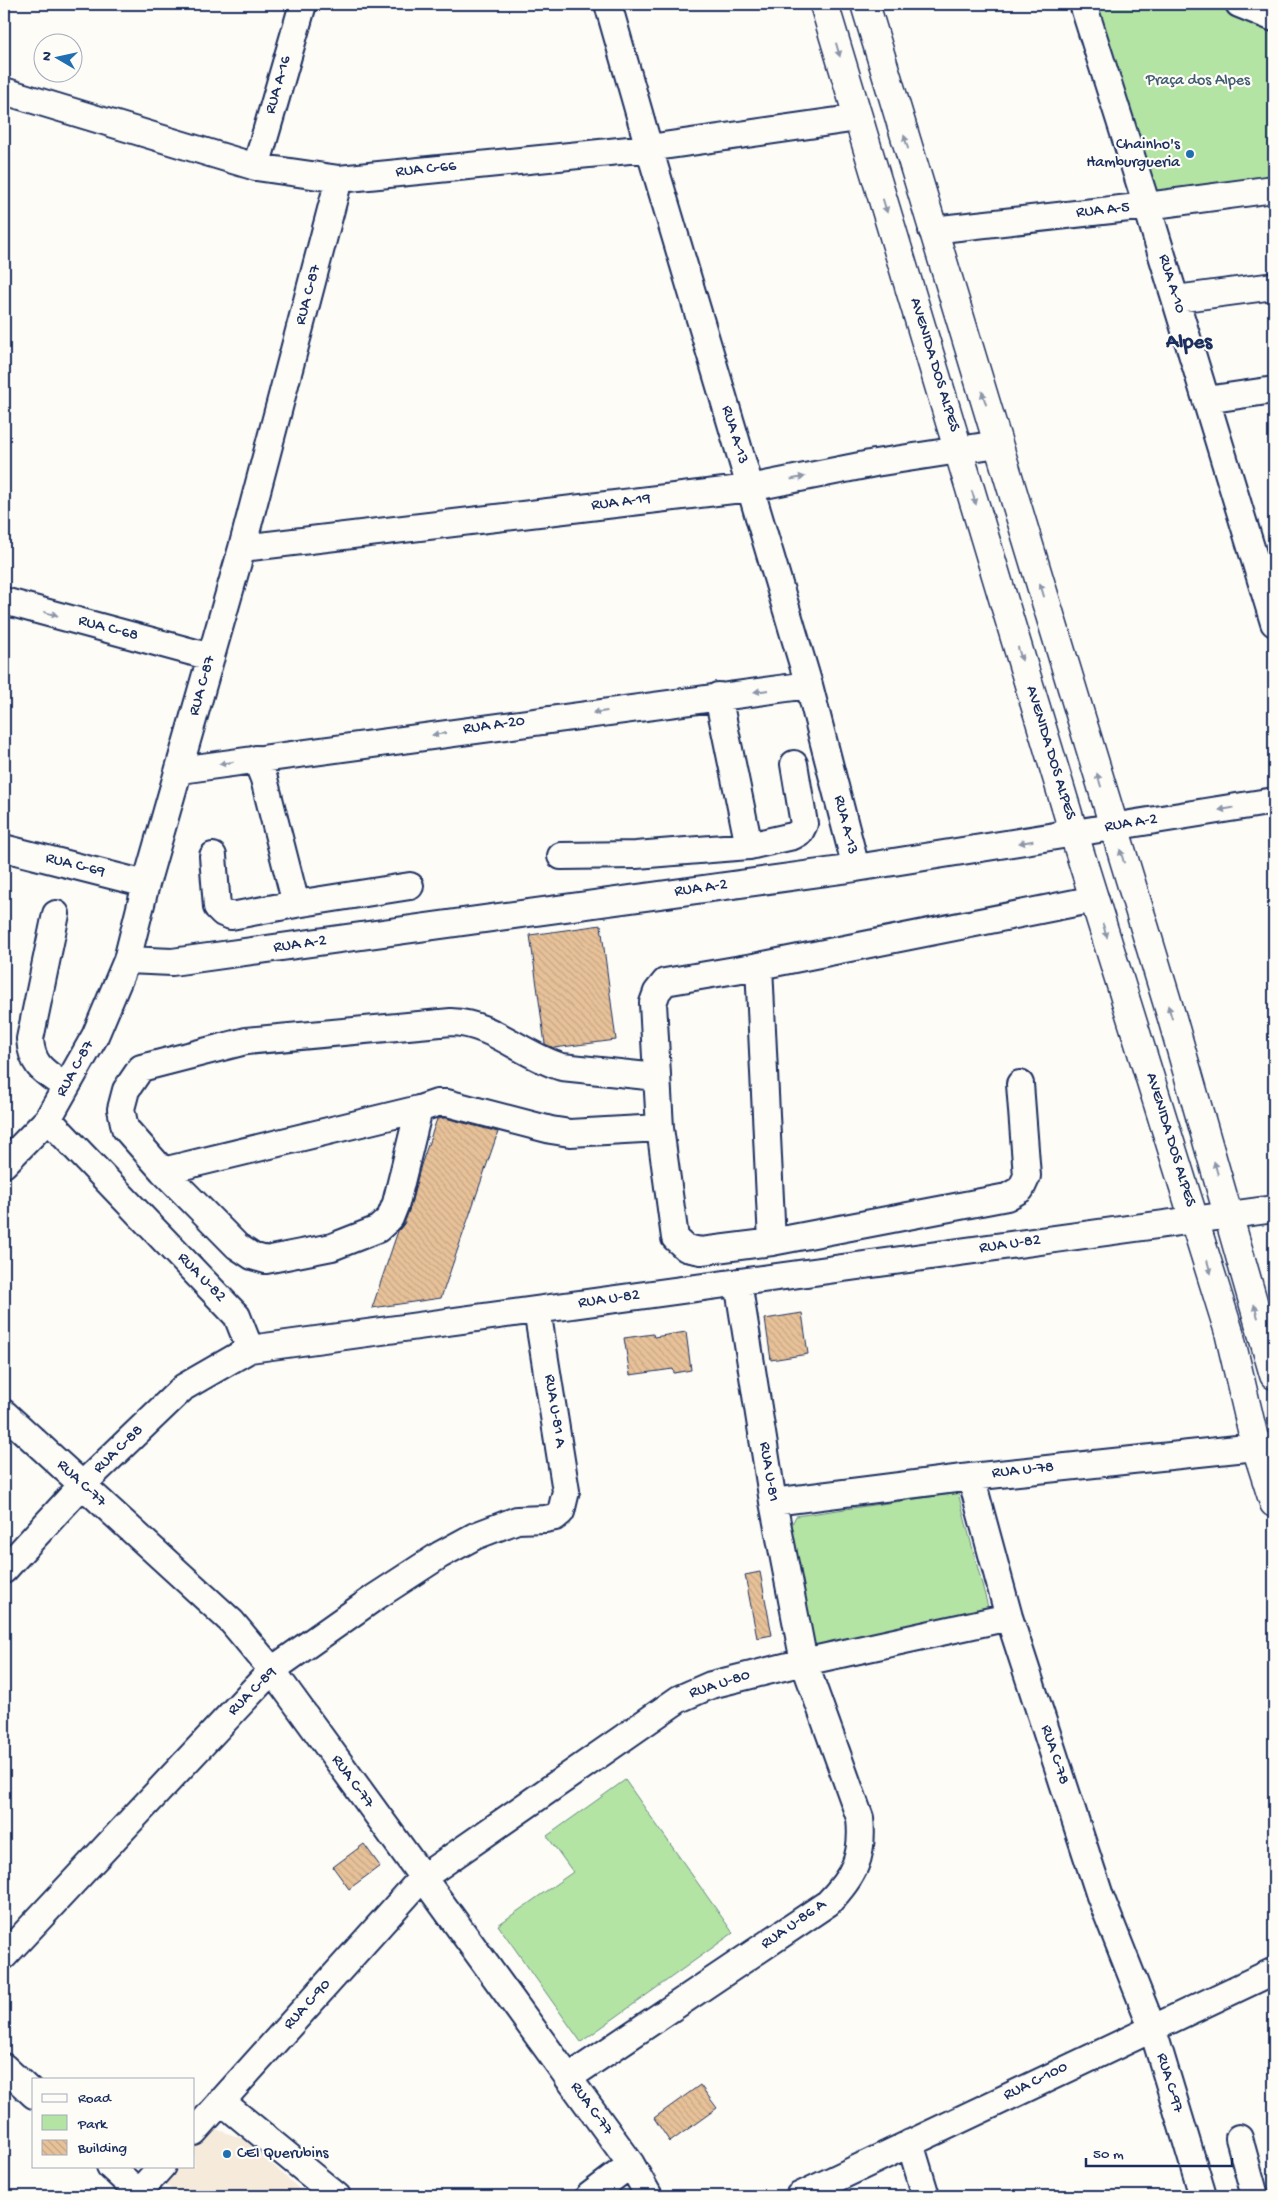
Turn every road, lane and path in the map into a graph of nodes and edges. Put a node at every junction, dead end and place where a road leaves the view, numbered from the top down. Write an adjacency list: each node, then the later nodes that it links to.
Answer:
1 (303, 4): 11 (street, RUA A-16)
2 (608, 4): 10 (street, RUA A-13)
3 (824, 4): 9 (main road, AVENIDA DOS ALPES, one-way to 9)
4 (865, 4): 15 (main road, one-way to 4)
5 (1082, 4): 14 (street, RUA A-10)
6 (1238, 4): 7 (street)
7 (1274, 18)
8 (4, 91): 11 (street, RUA C-66)
9 (858, 118): 10 (street, RUA C-66); 21 (main road, AVENIDA DOS ALPES, one-way to 21)
10 (648, 148): 12 (street, RUA C-66); 22 (street, RUA A-13)
11 (256, 167): 12 (street, RUA C-66)
12 (339, 179): 23 (street, RUA C-87)
13 (1274, 189): 14 (street, RUA A-5)
14 (1147, 206): 15 (street, RUA A-5); 17 (street, RUA A-10)
15 (932, 230): 20 (main road, one-way to 15)
16 (1274, 286): 17 (street)
17 (1176, 299): 19 (street, RUA A-10)
18 (1274, 390): 19 (street)
19 (1206, 400): 25 (street, RUA A-10)
20 (998, 444): 21 (street, RUA A-19); 33 (main road, one-way to 20)
21 (960, 451): 22 (street, RUA A-19, one-way to 21); 34 (main road, AVENIDA DOS ALPES, one-way to 34)
22 (750, 488): 23 (street, RUA A-19); 27 (street, RUA A-13)
23 (242, 548): 26 (street, RUA C-87)
24 (4, 601): 26 (street, RUA C-68, one-way to 26)
25 (1272, 608)
26 (211, 657): 31 (street, RUA C-87)
27 (809, 685): 28 (street, RUA A-20, one-way to 28); 39 (street, RUA A-13)
28 (718, 696): 29 (street, RUA A-20, one-way to 29); 35 (street)
29 (256, 759): 31 (street, RUA A-20, one-way to 31); 43 (street)
30 (794, 764): 35 (street)
31 (180, 770): 40 (street, RUA C-87)
32 (1274, 801): 33 (street, RUA A-2, one-way to 33)
33 (1113, 826): 34 (street, RUA A-2); 56 (main road, one-way to 33)
34 (1074, 834): 39 (street, RUA A-2, one-way to 39); 42 (main road, AVENIDA DOS ALPES)
35 (749, 846): 38 (street)
36 (4, 848): 40 (street, RUA C-69)
37 (213, 856): 43 (street)
38 (561, 856)
39 (856, 868): 45 (street, RUA A-2)
40 (146, 884): 45 (street, RUA C-87)
41 (410, 886): 43 (street)
42 (1095, 899): 46 (street); 57 (main road, AVENIDA DOS ALPES, one-way to 57)
43 (296, 904)
44 (56, 914): 49 (street)
45 (127, 960): 49 (street, RUA C-87)
46 (759, 966): 47 (street); 58 (street)
47 (657, 1077): 52 (street); 54 (street)
48 (1020, 1084): 58 (street)
49 (66, 1087): 51 (street, RUA C-87)
50 (418, 1109): 52 (street); 54 (street); 54 (street)
51 (48, 1118): 53 (street, RUA C-87); 61 (street, RUA U-82)
52 (660, 1128): 58 (street)
53 (4, 1164)
54 (163, 1171)
55 (1274, 1209): 56 (street, RUA U-82)
56 (1229, 1214): 57 (street, RUA U-82); 62 (main road, one-way to 56)
57 (1195, 1220): 59 (street, RUA U-82); 64 (main road, AVENIDA DOS ALPES, one-way to 64)
58 (772, 1242)
59 (738, 1282): 60 (street, RUA U-82); 67 (street, RUA U-81)
60 (537, 1310): 61 (street, RUA U-82); 69 (street, RUA U-81 A)
61 (250, 1349): 66 (street, RUA C-88)
62 (1274, 1375)
63 (4, 1413): 66 (street, RUA C-77)
64 (1265, 1446): 65 (street, RUA U-78); 68 (main road, AVENIDA DOS ALPES)
65 (971, 1477): 67 (street, RUA U-78); 71 (street, RUA C-78)
66 (82, 1486): 70 (street, RUA C-88); 73 (street, RUA C-77)
67 (773, 1502): 72 (street, RUA U-81)
68 (1274, 1503)
69 (562, 1512): 73 (street, RUA C-89)
70 (4, 1570)
71 (1009, 1618): 72 (street, RUA U-80); 77 (street, RUA C-78)
72 (804, 1662): 74 (street, RUA U-80); 79 (street, RUA U-86 A)
73 (272, 1670): 74 (street, RUA C-77); 75 (street, RUA C-89)
74 (422, 1878): 79 (street, RUA C-77); 81 (street, RUA C-90)
75 (4, 1956)
76 (1274, 1971): 77 (street, RUA C-100)
77 (1152, 2027): 84 (street, RUA C-100); 94 (street, RUA C-97)
78 (4, 2067): 80 (street)
79 (568, 2078): 85 (street, RUA C-77)
80 (32, 2093)
81 (221, 2101): 82 (street, RUA C-90); 89 (street)
82 (195, 2131)
83 (1239, 2138): 95 (street)
84 (910, 2143): 92 (street, RUA C-100); 93 (street)
85 (630, 2164): 90 (street); 91 (street, RUA C-77)
86 (112, 2168): 88 (street)
87 (160, 2168): 88 (street)
88 (137, 2194)
89 (337, 2196)
90 (589, 2196)
91 (649, 2196)
92 (800, 2196)
93 (926, 2196)
94 (1203, 2196)
95 (1255, 2196)

